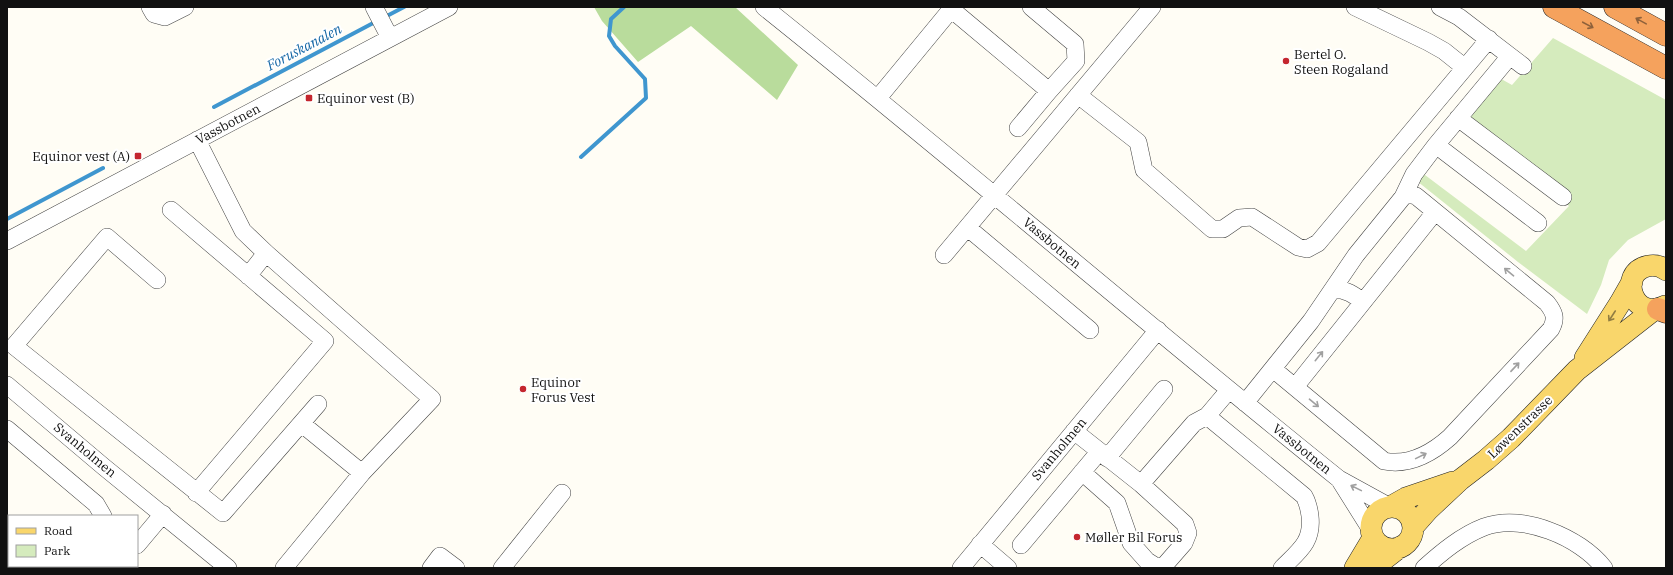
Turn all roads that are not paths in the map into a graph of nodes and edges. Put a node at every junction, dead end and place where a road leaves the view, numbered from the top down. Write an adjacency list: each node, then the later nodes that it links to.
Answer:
1 (150, 7): 2 (street)
2 (185, 7)
3 (449, 7): 12 (street, Vassbotnen)
4 (764, 7): 19 (street, Vassbotnen)
5 (1031, 7): 17 (street)
6 (1152, 7): 18 (street)
7 (1440, 7): 14 (street)
8 (1554, 7): 16 (highway, one-way to 16)
9 (1616, 7): 13 (highway, one-way to 9)
10 (952, 8): 17 (street); 19 (street)
11 (1359, 8): 15 (street)
12 (381, 21): 22 (street, Vassbotnen)
13 (1666, 35)
14 (1489, 39): 15 (street); 20 (street)
15 (1464, 67): 18 (street)
16 (1666, 68)
17 (1049, 91): 21 (street)
18 (1078, 95): 24 (street)
19 (878, 98): 24 (street, Vassbotnen)
20 (1458, 118): 23 (street); 26 (street)
21 (1018, 128)
22 (197, 140): 31 (street, Vassbotnen); 33 (street)
23 (1436, 145): 25 (street); 29 (street)
24 (995, 195): 30 (street); 44 (street, Vassbotnen)
25 (1403, 197): 28 (street); 40 (street)
26 (1563, 197)
27 (171, 210): 37 (street)
28 (1435, 212): 41 (street); 48 (street, one-way to 28)
29 (1538, 223)
30 (968, 228): 34 (street); 43 (street)
31 (7, 241)
32 (1666, 252): 35 (main road)
33 (266, 253): 37 (street); 59 (street)
34 (944, 255)
35 (1646, 267): 36 (main road); 39 (main road, Løwenstrasse)
36 (1666, 270)
37 (248, 276): 63 (street)
38 (157, 280): 63 (street)
39 (1632, 282): 42 (main road); 46 (main road, Løwenstrasse, one-way to 46)
40 (1334, 289): 41 (street); 45 (street)
41 (1363, 302): 48 (street, one-way to 41)
42 (1661, 308): 46 (main road, Løwenstrasse)
43 (1090, 330)
44 (1158, 330): 50 (street, Vassbotnen); 56 (street, Svanholmen)
45 (1272, 369): 48 (street); 51 (street)
46 (1577, 370): 61 (main road, Løwenstrasse)
47 (7, 385): 66 (street, Svanholmen)
48 (1295, 387)
49 (1164, 389): 57 (street)
50 (1229, 390): 51 (street, Vassbotnen); 53 (street)
51 (1245, 403): 60 (street, Vassbotnen)
52 (318, 404): 54 (street)
53 (1207, 416): 62 (street); 82 (street)
54 (302, 424): 59 (street); 63 (street)
55 (7, 429): 67 (street)
56 (1074, 431): 57 (street); 71 (street, Svanholmen)
57 (1103, 455): 58 (street); 62 (street)
58 (1082, 472): 72 (street); 74 (street)
59 (362, 473): 76 (street)
60 (1339, 479): 65 (street, Vassbotnen, one-way to 60); 69 (street, Vassbotnen)
61 (1460, 480): 65 (main road, Løwenstrasse); 68 (main road, Løwenstrasse)
62 (1141, 484): 74 (street)
63 (196, 493)
64 (562, 493): 79 (street)
65 (1390, 507): 68 (main road); 69 (main road)
66 (163, 514): 70 (street); 75 (street, Svanholmen)
67 (102, 515)
68 (1413, 527): 73 (main road)
69 (1372, 534): 73 (main road); 83 (main road)
70 (138, 544)
71 (980, 544): 80 (street, Svanholmen); 81 (street)
72 (1021, 545)
73 (1400, 548): 84 (main road)
74 (1144, 564)
75 (228, 568)
76 (284, 568)
77 (431, 568): 78 (street)
78 (456, 568)
79 (502, 568)
80 (961, 568)
81 (1008, 568)
82 (1282, 568)
83 (1355, 568)
84 (1372, 568)
85 (1424, 568): 86 (street)
86 (1604, 568)

